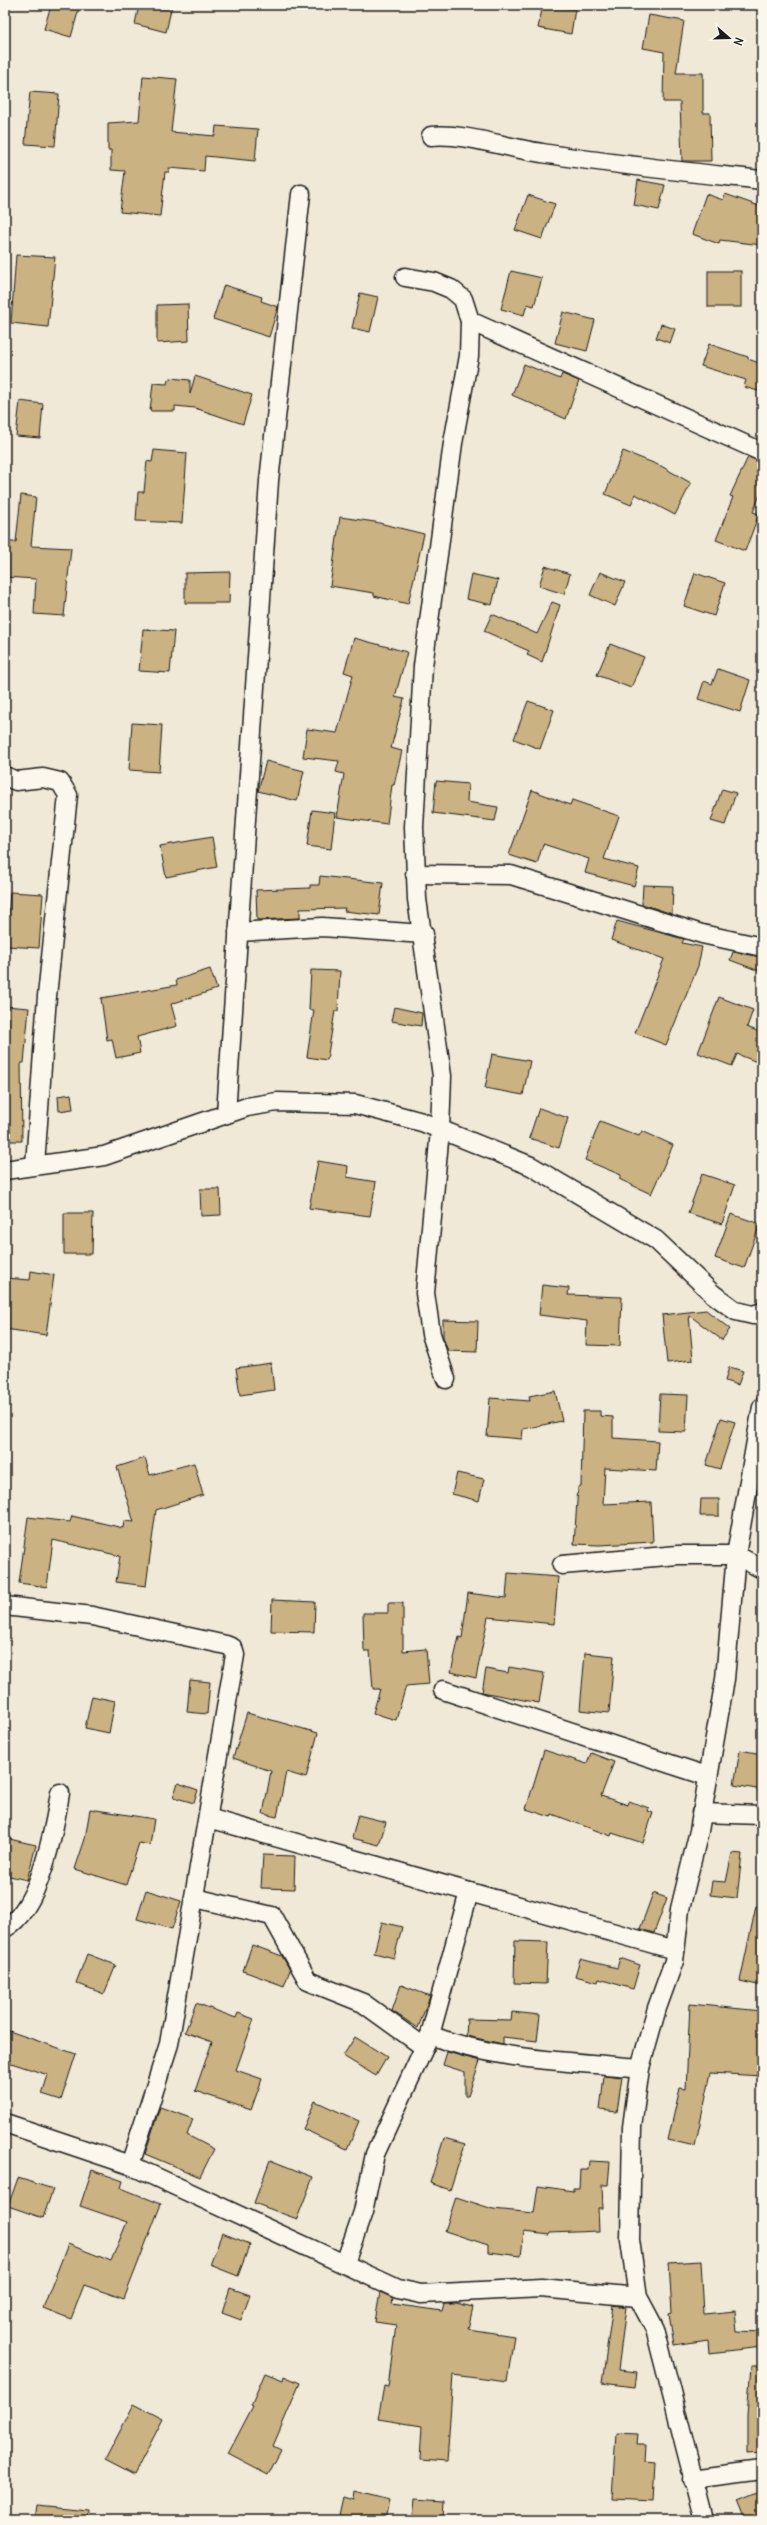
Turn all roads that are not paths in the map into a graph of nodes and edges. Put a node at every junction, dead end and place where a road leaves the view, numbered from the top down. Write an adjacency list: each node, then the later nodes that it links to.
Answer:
1 (432, 136): 2 (street)
2 (762, 180)
3 (301, 194): 9 (street)
4 (405, 278): 5 (street)
5 (470, 321): 6 (street); 8 (street)
6 (762, 452)
7 (5, 776): 14 (street)
8 (415, 874): 10 (street); 11 (street)
9 (238, 932): 10 (street); 12 (street)
10 (424, 934): 13 (street)
11 (762, 947)
12 (226, 1114): 13 (street); 14 (street)
13 (440, 1130): 16 (street); 17 (street)
14 (35, 1164): 15 (street)
15 (5, 1170)
16 (759, 1317)
17 (446, 1379)
18 (762, 1407): 19 (street)
19 (736, 1555): 20 (street); 21 (street); 24 (street)
20 (562, 1565)
21 (762, 1569)
22 (5, 1606): 28 (street)
23 (443, 1690): 24 (street)
24 (707, 1776): 26 (street)
25 (60, 1793): 31 (street)
26 (701, 1813): 27 (street); 32 (street)
27 (762, 1815)
28 (208, 1818): 29 (street); 30 (street)
29 (469, 1892): 32 (street); 33 (street)
30 (195, 1898): 33 (street); 36 (street)
31 (5, 1928)
32 (675, 1950): 34 (street)
33 (427, 2041): 34 (street); 37 (street)
34 (640, 2068): 38 (street)
35 (5, 2124): 36 (street)
36 (130, 2165): 37 (street)
37 (345, 2263): 38 (street)
38 (638, 2297): 40 (street)
39 (762, 2470): 40 (street)
40 (692, 2479): 41 (street)
41 (704, 2520)

